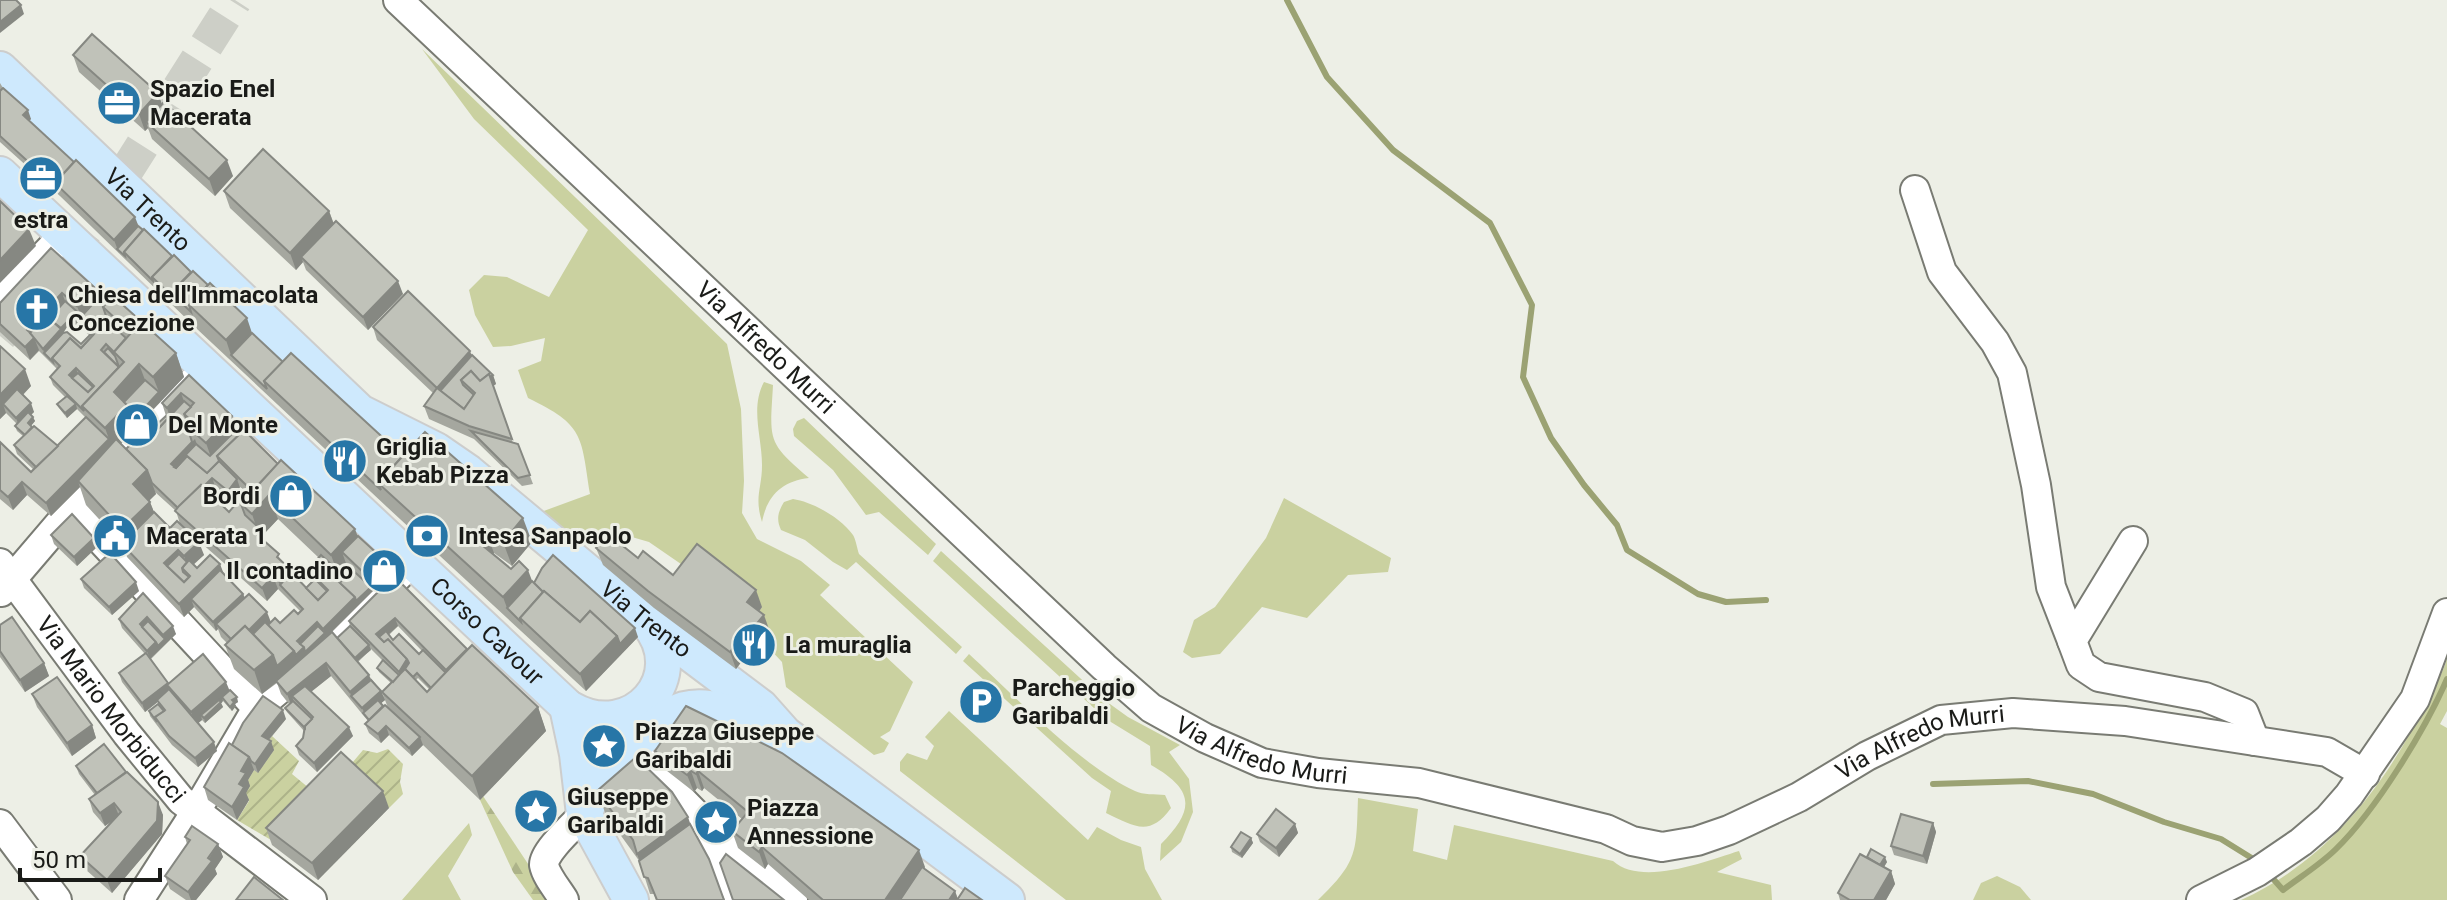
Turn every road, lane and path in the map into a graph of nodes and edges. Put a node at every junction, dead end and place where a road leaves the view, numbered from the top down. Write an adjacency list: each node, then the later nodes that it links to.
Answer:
1 (398, 0): 19 (street, Via Alfredo Murri)
2 (0, 69): 13 (main road, Via Trento)
3 (0, 174): 5 (main road, Corso Cavour)
4 (1915, 190): 14 (street)
5 (64, 234): 6 (street); 7 (main road, Corso Cavour)
6 (0, 301)
7 (206, 367): 8 (street); 10 (main road, Corso Cavour)
8 (72, 509): 11 (street); 16 (street)
9 (2133, 541): 14 (street)
10 (413, 561): 15 (main road, Corso Cavour); 16 (street)
11 (4, 578): 23 (street, Via Mario Morbiducci)
12 (2447, 613): 22 (street)
13 (644, 619): 17 (main road); 18 (main road, Via Trento)
14 (2072, 641): 19 (street)
15 (567, 707): 17 (main road); 20 (main road, Corso Cavour); 24 (main road)
16 (257, 708): 23 (street)
17 (655, 709): 18 (main road); 20 (main road); 21 (street)
18 (785, 734): 34 (main road)
19 (2255, 741): 22 (street, Via Alfredo Murri)
20 (623, 759): 21 (street); 24 (main road)
21 (653, 775): 26 (street)
22 (2357, 784): 27 (street)
23 (195, 813): 29 (street); 30 (street, Via Mario Morbiducci)
24 (584, 814): 31 (street); 32 (main road)
25 (0, 824): 28 (street)
26 (728, 876): 33 (street)
27 (2205, 898)
28 (57, 900)
29 (139, 900)
30 (312, 900)
31 (564, 900)
32 (631, 900)
33 (793, 900)
34 (1007, 900)

